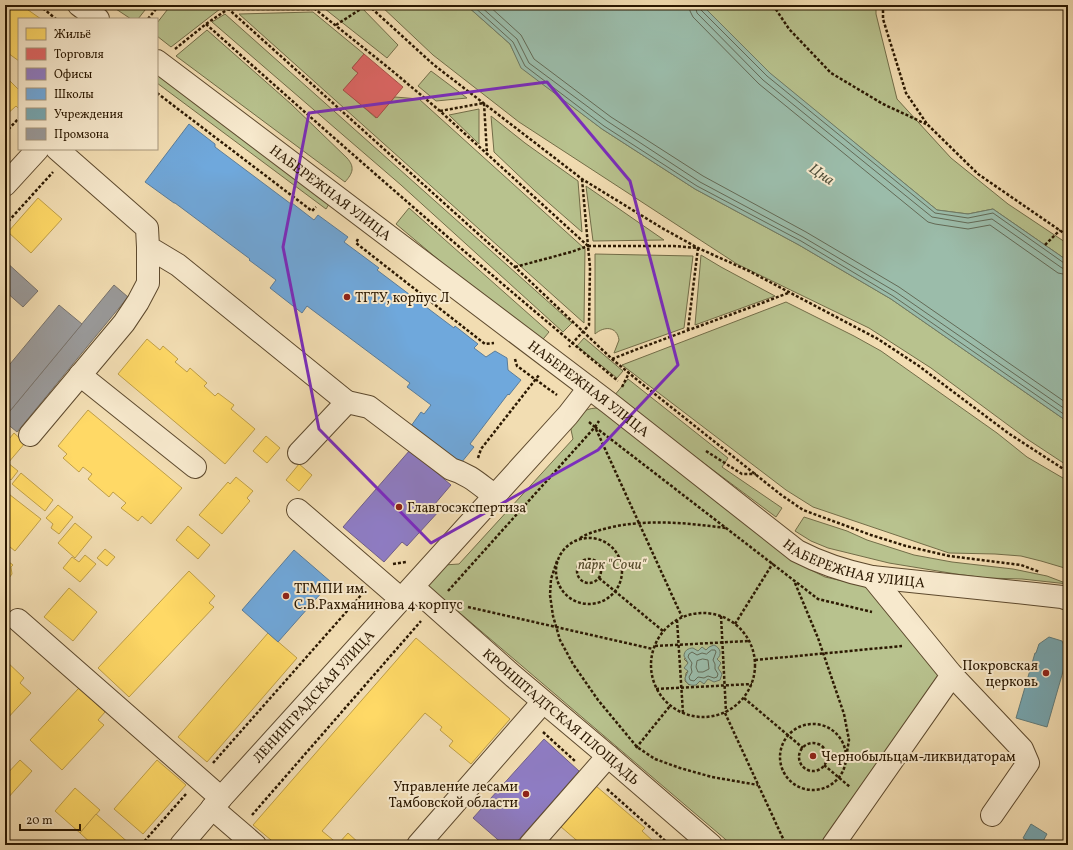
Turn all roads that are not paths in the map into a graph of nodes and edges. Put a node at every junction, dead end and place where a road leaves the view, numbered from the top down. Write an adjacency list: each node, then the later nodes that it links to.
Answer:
1 (79, 5): 2 (street)
2 (97, 18)
3 (158, 61): 9 (street, НАБЕРЕЖНАЯ УЛИЦА)
4 (37, 150): 6 (street)
5 (62, 153): 7 (street)
6 (5, 185)
7 (148, 247): 8 (street); 10 (street)
8 (80, 375): 11 (street); 13 (street)
9 (589, 388): 14 (street, ЛЕНИНГРАДСКАЯ УЛИЦА); 16 (street, НАБЕРЕЖНАЯ УЛИЦА)
10 (347, 402): 12 (street); 14 (street)
11 (30, 435)
12 (299, 453)
13 (195, 467)
14 (495, 496): 17 (street, ЛЕНИНГРАДСКАЯ УЛИЦА)
15 (298, 510): 17 (street, КРОНШТАДТСКАЯ ПЛОЩАДЬ)
16 (872, 577): 18 (street, НАБЕРЕЖНАЯ УЛИЦА); 20 (street)
17 (407, 593): 21 (street, КРОНШТАДТСКАЯ ПЛОЩАДЬ); 23 (street, ЛЕНИНГРАДСКАЯ УЛИЦА)
18 (1068, 599)
19 (18, 620): 23 (street)
20 (952, 675): 24 (street); 30 (street)
21 (543, 702): 22 (street, КРОНШТАДТСКАЯ ПЛОЩАДЬ); 27 (street)
22 (615, 762): 28 (street); 29 (street, КРОНШТАДТСКАЯ ПЛОЩАДЬ)
23 (217, 803): 25 (street, ЛЕНИНГРАДСКАЯ УЛИЦА); 26 (street)
24 (992, 815)
25 (181, 845)
26 (255, 845)
27 (418, 845)
28 (530, 845)
29 (711, 845)
30 (833, 845)

